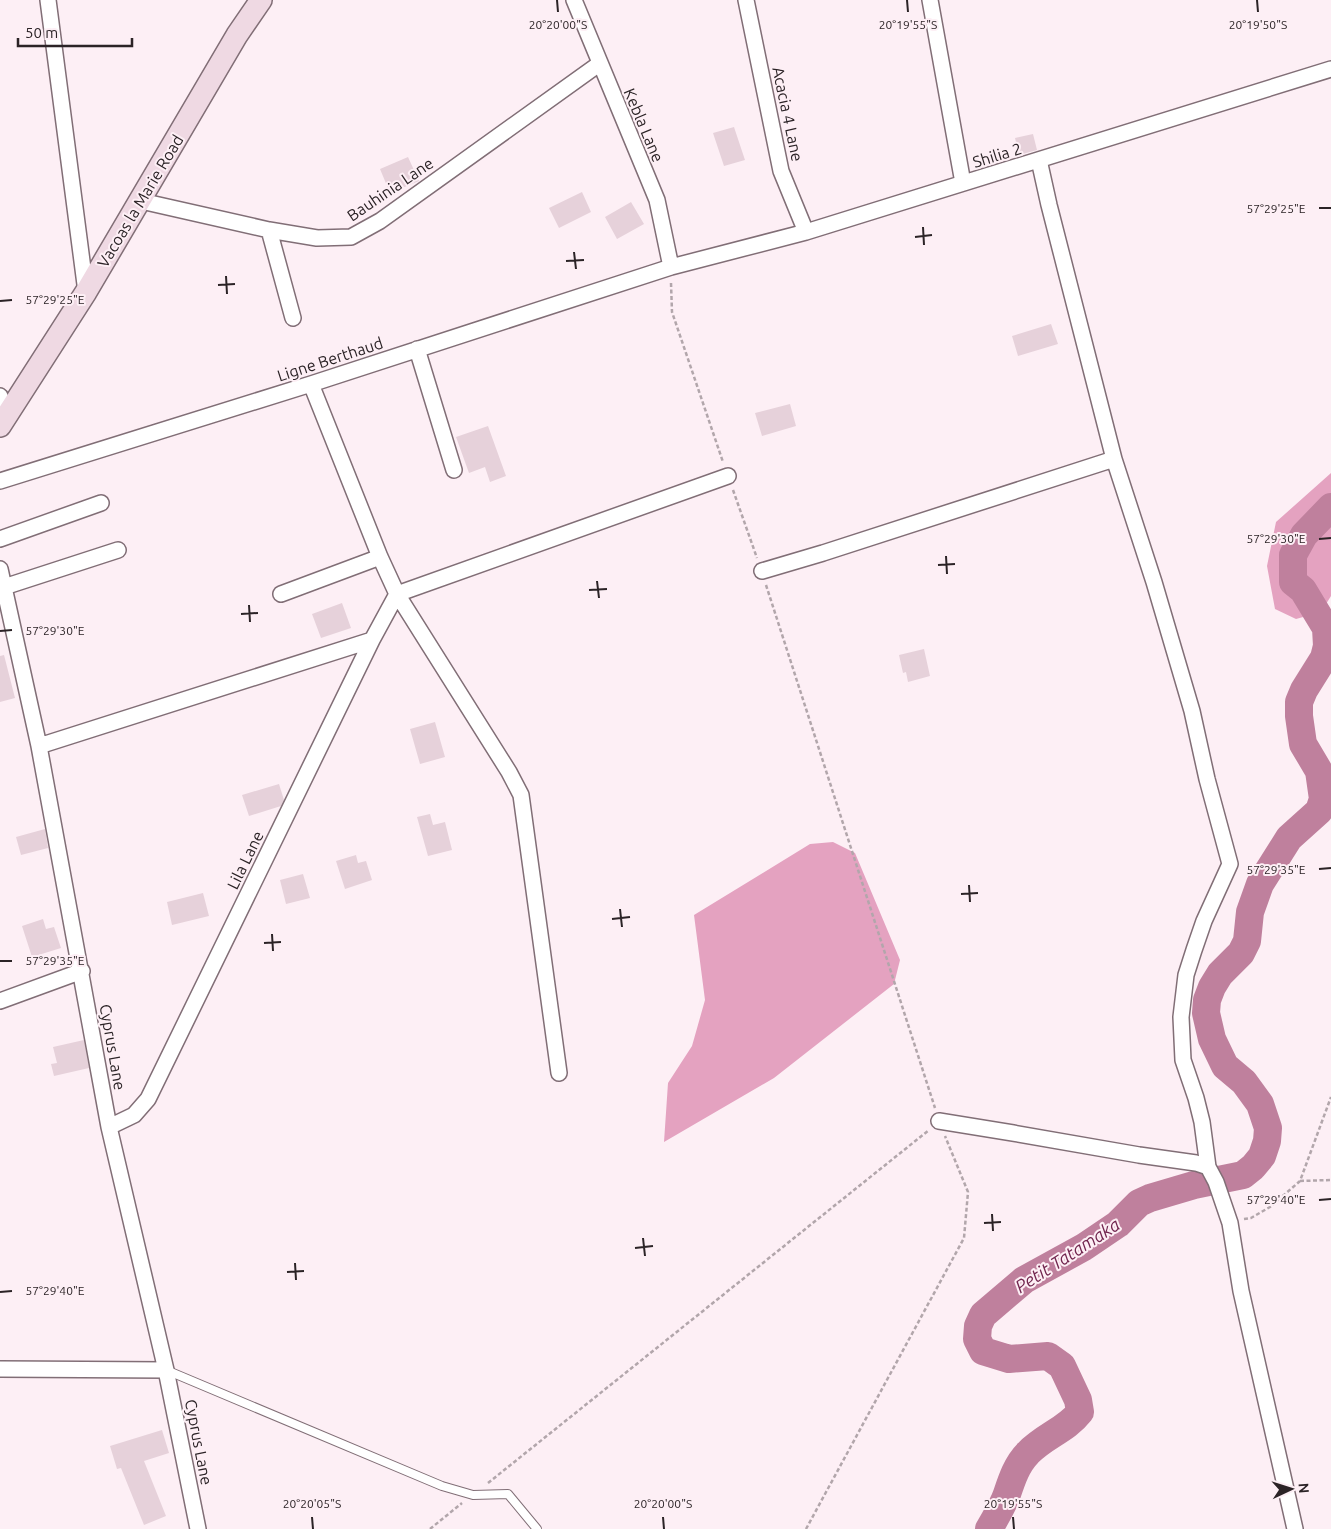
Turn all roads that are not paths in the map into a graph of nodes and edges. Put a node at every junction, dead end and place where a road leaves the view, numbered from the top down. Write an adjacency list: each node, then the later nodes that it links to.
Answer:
1 (48, 0): 14 (street)
2 (261, 0): 10 (main road, Vacoas la Marie Road)
3 (574, 0): 6 (street, Kebla Lane)
4 (746, 0): 12 (street, Acacia 4 Lane)
5 (930, 0): 9 (street)
6 (599, 64): 11 (street, Bauhinia Lane); 13 (street, Kebla Lane)
7 (1331, 69): 8 (street, Shilia 2)
8 (1039, 160): 9 (street, Shilia 2); 20 (street)
9 (963, 183): 12 (street, Shilia 2)
10 (140, 201): 11 (street, Bauhinia Lane); 14 (main road, Vacoas la Marie Road)
11 (269, 230): 15 (street)
12 (806, 232): 13 (street, Shilia 2)
13 (671, 267): 16 (street, Ligne Berthaud)
14 (86, 292): 19 (main road, Vacoas la Marie Road)
15 (293, 318)
16 (416, 349): 17 (street, Ligne Berthaud); 21 (street)
17 (311, 384): 23 (street, Ligne Berthaud); 27 (street)
18 (0, 396): 19 (street)
19 (3, 421)
20 (1114, 459): 29 (street); 40 (street)
21 (454, 470)
22 (728, 476): 32 (street)
23 (0, 481)
24 (101, 503): 25 (street)
25 (0, 539)
26 (118, 550): 30 (street)
27 (380, 558): 31 (street); 32 (street)
28 (0, 569): 30 (street, Cyprus Lane)
29 (762, 571)
30 (4, 587): 34 (street, Cyprus Lane)
31 (280, 594)
32 (396, 594): 33 (street, Lila Lane); 37 (street)
33 (372, 640): 34 (street); 39 (street, Lila Lane)
34 (39, 746): 35 (street, Cyprus Lane)
35 (82, 971): 36 (street); 39 (street, Cyprus Lane)
36 (0, 1001)
37 (559, 1073)
38 (939, 1122): 40 (street)
39 (110, 1127): 42 (street, Cyprus Lane)
40 (1208, 1167): 45 (street)
41 (0, 1369): 42 (street)
42 (166, 1370): 43 (street, Cyprus Lane); 44 (lane)
43 (198, 1529)
44 (537, 1529)
45 (1295, 1529)

